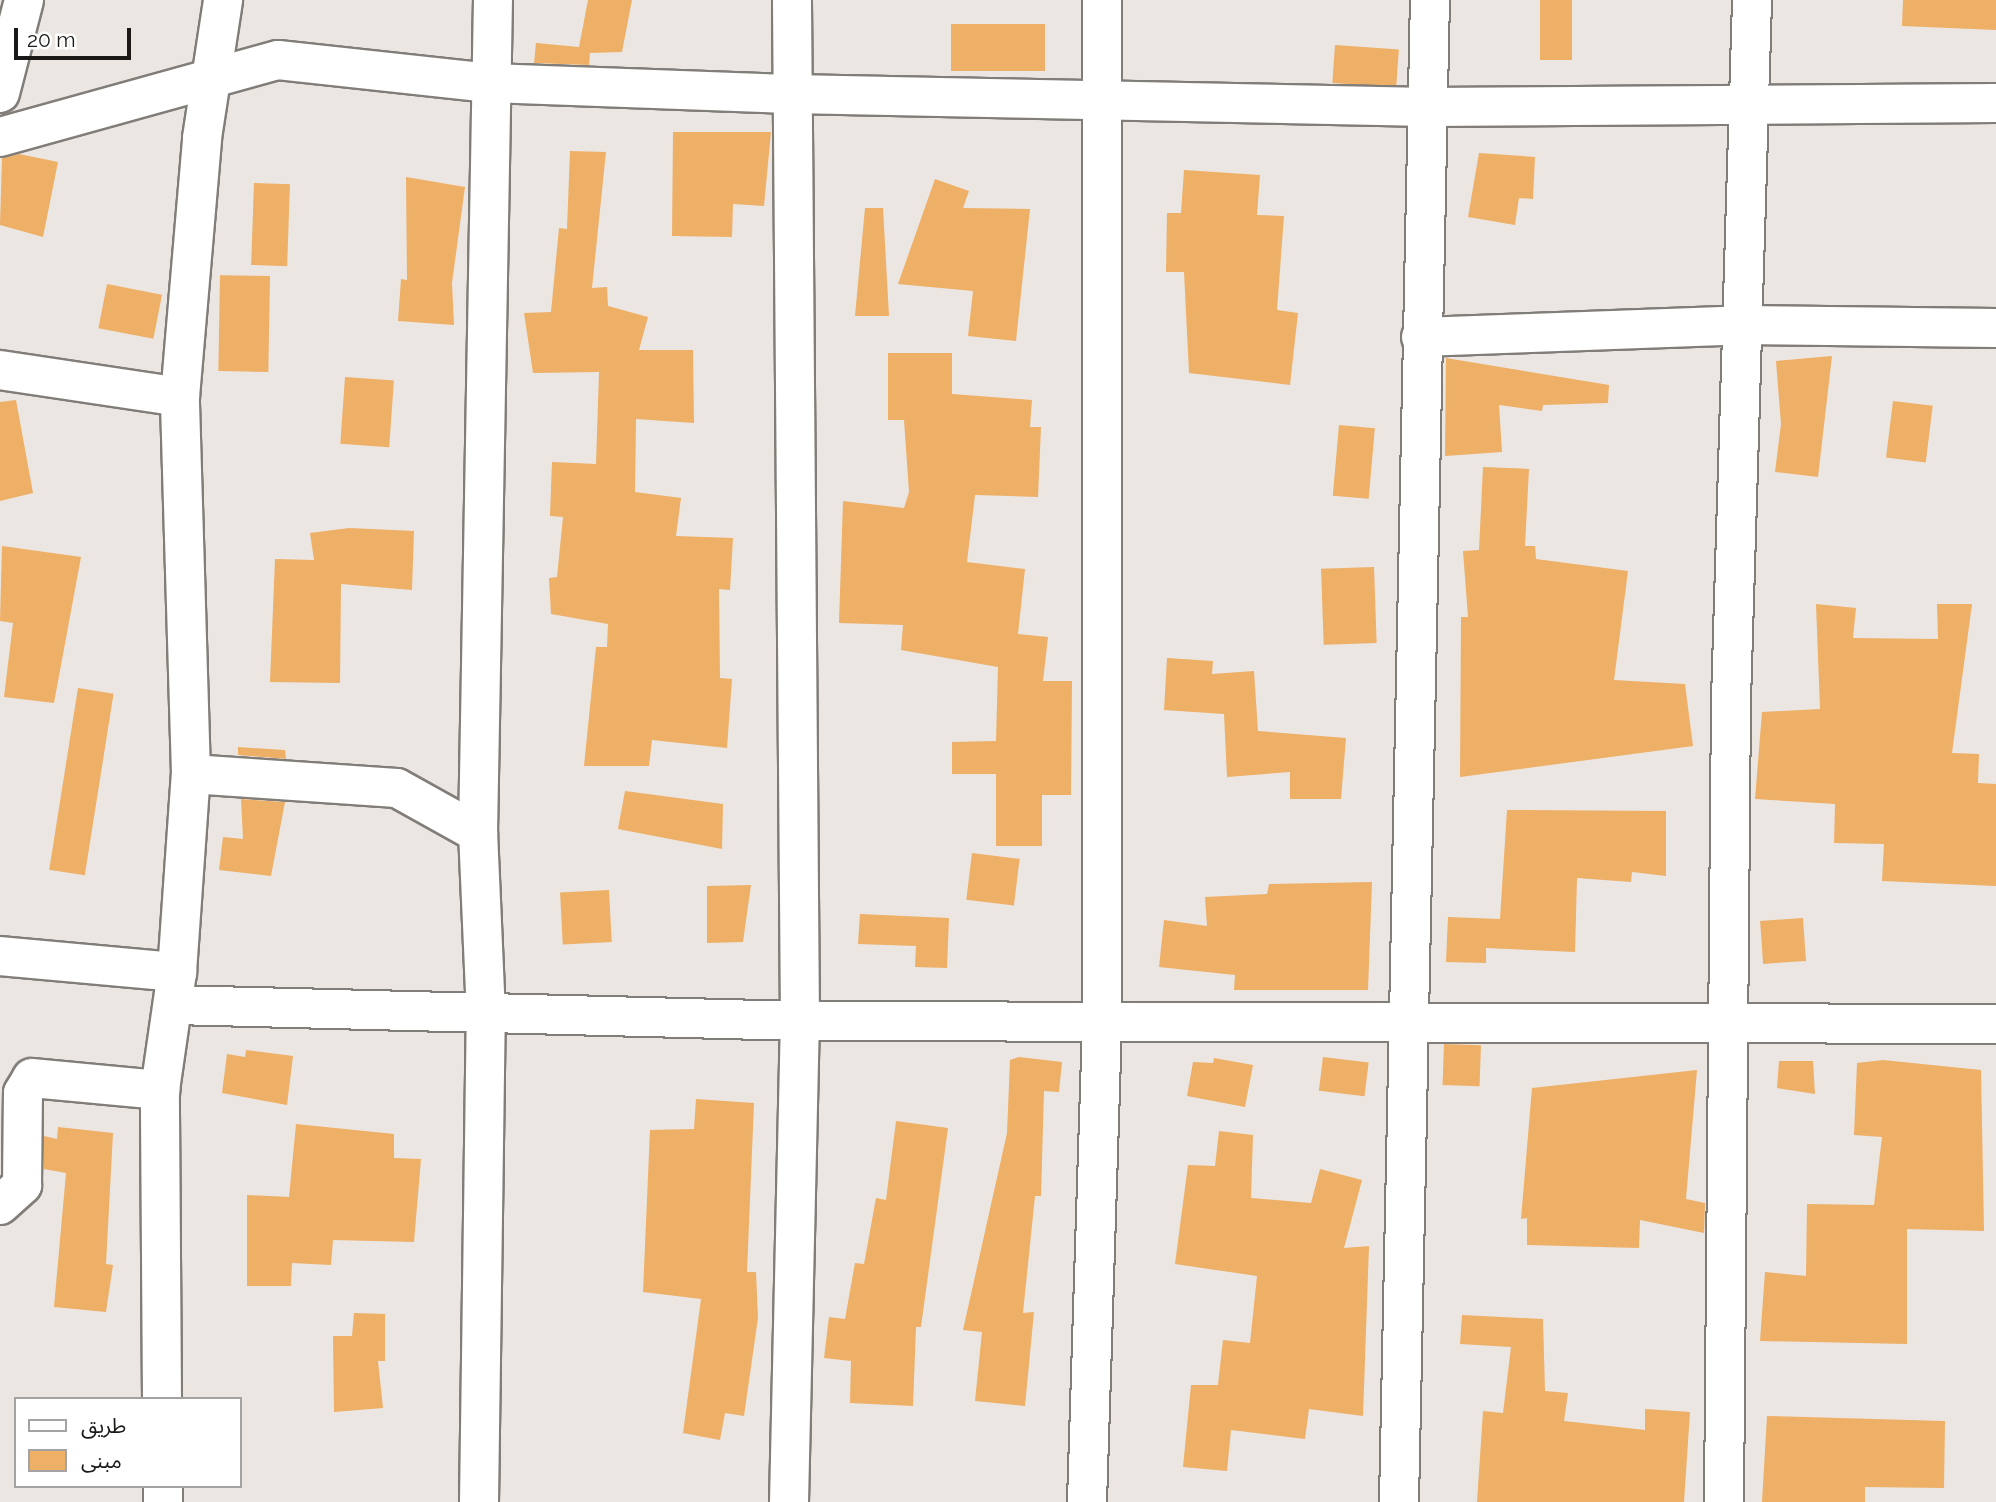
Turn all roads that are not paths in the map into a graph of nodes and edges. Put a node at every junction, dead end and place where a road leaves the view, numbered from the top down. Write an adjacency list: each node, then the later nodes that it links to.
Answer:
1 (223, 0): 8 (street)
2 (493, 0): 9 (street)
3 (792, 0): 11 (street)
4 (1102, 0): 12 (street)
5 (1430, 0): 15 (street)
6 (1752, 0): 14 (street)
7 (22, 9): 10 (street)
8 (215, 80): 9 (street); 16 (street); 21 (street)
9 (491, 83): 11 (street); 23 (street)
10 (0, 93)
11 (792, 94): 12 (street); 27 (street)
12 (1101, 99): 15 (street); 30 (street)
13 (1996, 103): 14 (street)
14 (1752, 106): 15 (street); 17 (street)
15 (1428, 107): 19 (street)
16 (0, 137)
17 (1743, 325): 18 (street); 19 (street); 29 (street)
18 (1996, 327)
19 (1420, 337): 28 (street)
20 (0, 370): 21 (street)
21 (180, 397): 22 (street)
22 (191, 774): 23 (street); 25 (street)
23 (478, 833): 26 (street)
24 (0, 956): 25 (street)
25 (176, 989): 26 (street); 32 (street)
26 (486, 1015): 27 (street); 35 (street)
27 (800, 1021): 30 (street); 36 (street)
28 (1406, 1021): 29 (street); 30 (street); 38 (street)
29 (1733, 1022): 31 (street); 39 (street)
30 (1102, 1023): 37 (street)
31 (1996, 1024)
32 (160, 1090): 33 (street); 34 (street)
33 (0, 1205)
34 (162, 1397)
35 (479, 1502)
36 (789, 1502)
37 (1087, 1502)
38 (1399, 1502)
39 (1724, 1502)

